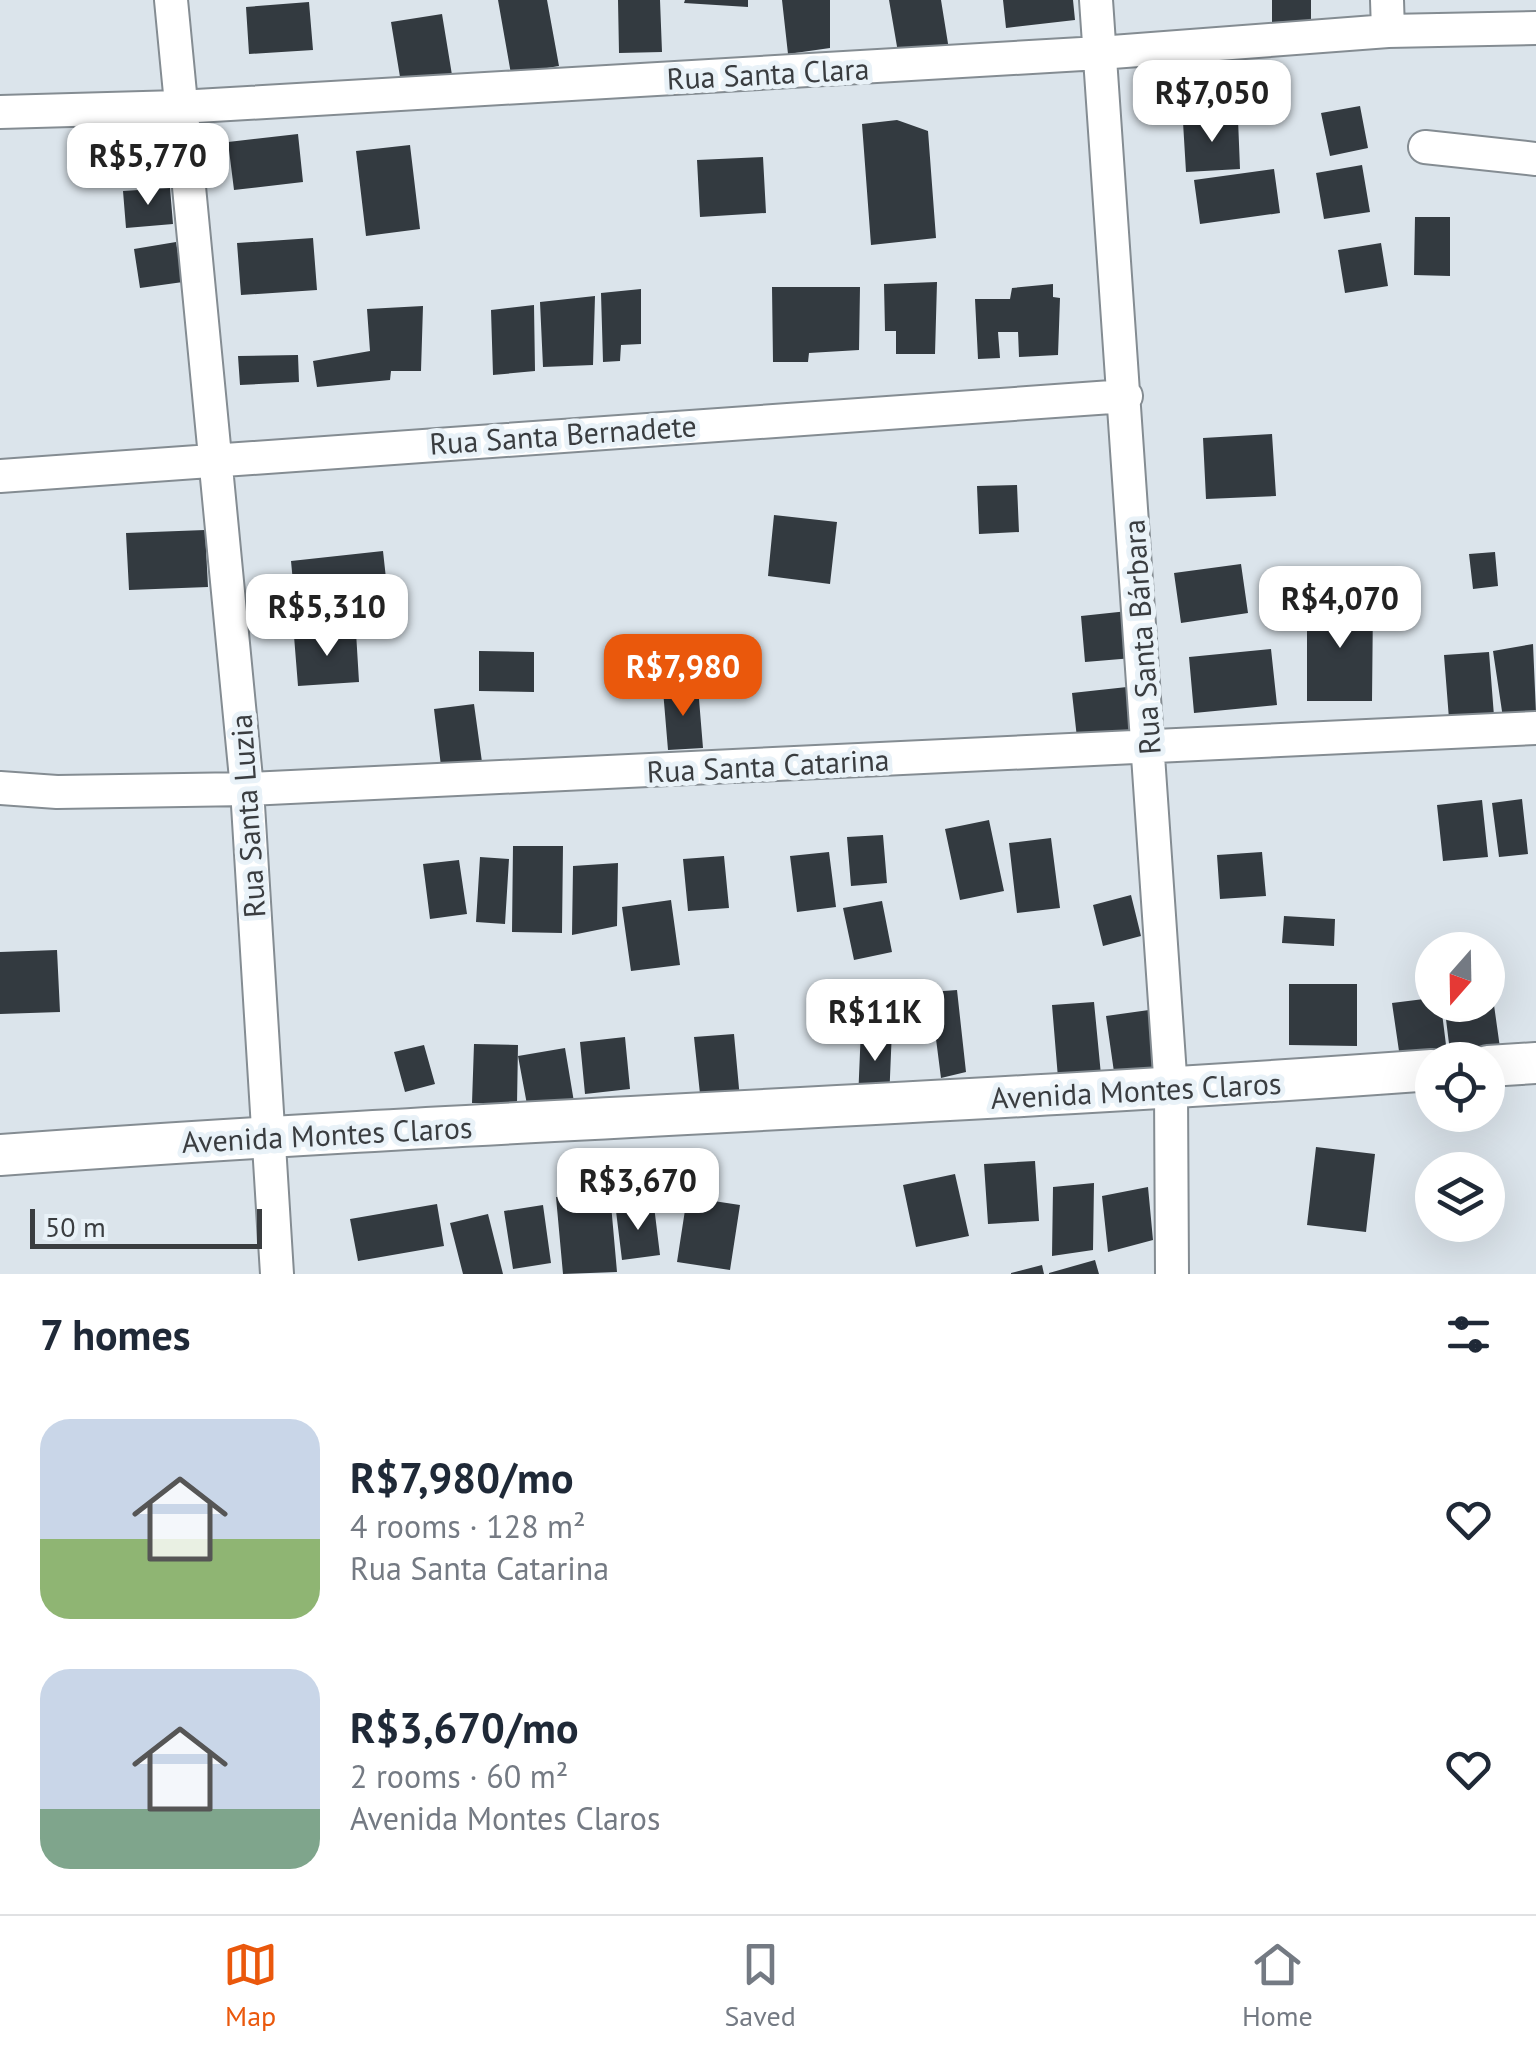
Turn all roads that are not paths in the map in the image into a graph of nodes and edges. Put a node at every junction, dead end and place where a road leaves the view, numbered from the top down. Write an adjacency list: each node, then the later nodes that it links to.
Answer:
1 (171, 0): 6 (street, Rua Santa Luzia)
2 (1096, 0): 5 (street, Rua Santa Bárbara)
3 (1387, 16): 4 (street, Rua Santa Clara); 5 (street, Rua Santa Clara)
4 (1536, 28)
5 (1099, 54): 6 (street, Rua Santa Clara); 10 (street, Rua Santa Bárbara)
6 (180, 107): 7 (street, Rua Santa Clara); 11 (street, Rua Santa Luzia)
7 (0, 112)
8 (1425, 147): 9 (street)
9 (1536, 159)
10 (1126, 396): 11 (street, Rua Santa Bernadete); 14 (street, Rua Santa Bárbara)
11 (216, 459): 12 (street, Rua Santa Bernadete); 16 (street, Rua Santa Luzia)
12 (0, 476)
13 (1536, 728): 14 (street, Rua Santa Catarina)
14 (1148, 748): 16 (street, Rua Santa Catarina); 20 (street, Rua Santa Bárbara)
15 (0, 788): 16 (street, Rua Santa Catarina)
16 (248, 789): 21 (street, Rua Santa Luzia)
17 (1536, 1063): 18 (street)
18 (1505, 1065)
19 (1415, 1071): 20 (street, Avenida Montes Claros)
20 (1172, 1090): 21 (street, Avenida Montes Claros); 24 (street, Rua Santa Bárbara)
21 (268, 1136): 22 (street, Avenida Montes Claros); 23 (street, Rua Santa Luzia)
22 (0, 1156)
23 (277, 1274)
24 (1172, 1274)

